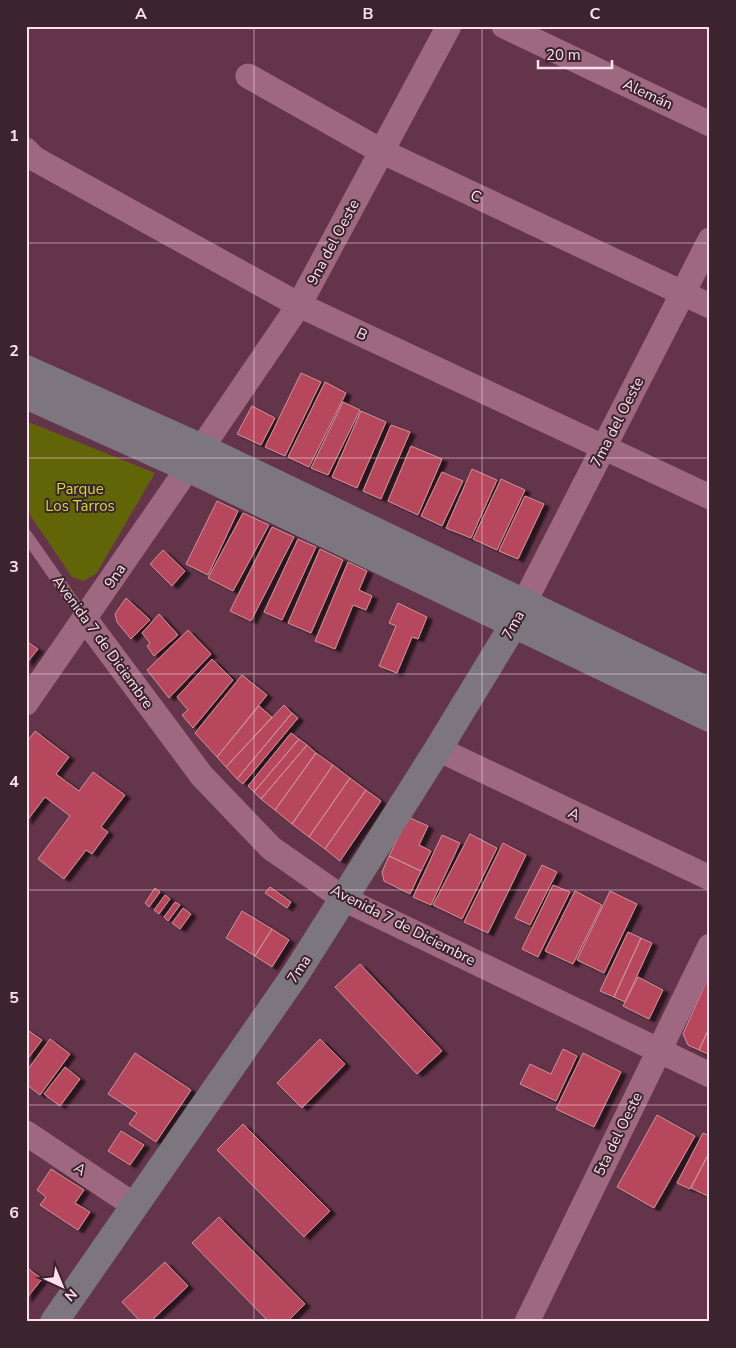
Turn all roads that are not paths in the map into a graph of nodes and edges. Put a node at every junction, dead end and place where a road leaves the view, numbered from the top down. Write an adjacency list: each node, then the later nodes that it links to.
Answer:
1 (449, 26): 6 (street, 9na del Oeste)
2 (504, 26): 4 (street, Alemán)
3 (248, 76): 6 (street, C)
4 (710, 124)
5 (26, 150): 9 (street, B)
6 (381, 151): 8 (street, C); 9 (street, 9na del Oeste)
7 (710, 240): 8 (street, 7ma del Oeste)
8 (682, 293): 10 (street, C); 13 (street, 7ma del Oeste)
9 (299, 305): 13 (street, B); 14 (street, 9na del Oeste)
10 (710, 306)
11 (26, 369): 14 (main road)
12 (26, 395): 14 (main road)
13 (604, 448): 15 (street, B); 17 (street, 7ma del Oeste)
14 (195, 458): 17 (main road); 18 (street, 9na)
15 (710, 497)
16 (26, 535): 18 (lane, Avenida 7 de Diciembre)
17 (519, 614): 19 (main road); 21 (main road); 22 (main road, 7ma)
18 (85, 619): 20 (street, 9na); 24 (street, Avenida 7 de Diciembre)
19 (710, 692)
20 (26, 703)
21 (710, 718)
22 (438, 749): 23 (street, A); 24 (main road, 7ma)
23 (710, 878)
24 (344, 899): 26 (street, Avenida 7 de Diciembre); 29 (main road, 7ma)
25 (710, 946): 26 (street, 5ta del Oeste)
26 (659, 1051): 27 (street, Avenida 7 de Diciembre); 31 (street, 5ta del Oeste)
27 (710, 1075)
28 (26, 1133): 29 (street, A)
29 (135, 1206): 30 (main road, 7ma)
30 (54, 1322)
31 (527, 1322)

